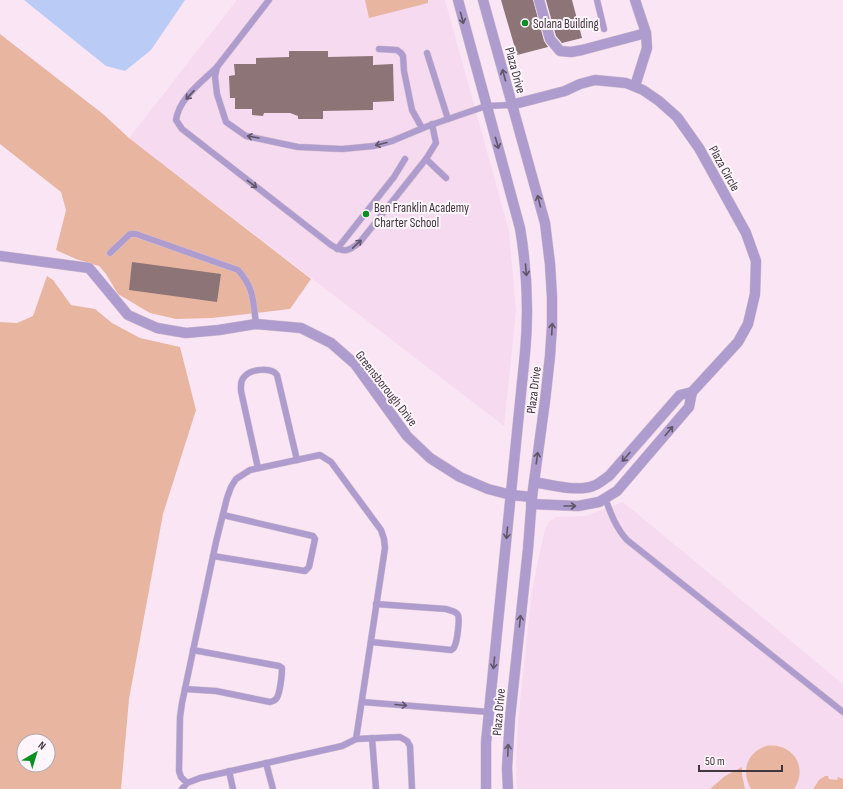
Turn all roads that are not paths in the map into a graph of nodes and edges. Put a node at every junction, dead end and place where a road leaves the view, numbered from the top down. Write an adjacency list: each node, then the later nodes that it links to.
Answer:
1 (269, 0): 11 (lane)
2 (458, 0): 14 (street, Plaza Drive, one-way to 14)
3 (484, 0): 13 (street, Plaza Drive, one-way to 3)
4 (539, 0): 8 (street)
5 (597, 0): 7 (lane)
6 (635, 0): 8 (street)
7 (604, 29)
8 (646, 33): 12 (street)
9 (379, 49): 17 (lane)
10 (427, 52): 15 (lane)
11 (217, 67): 17 (lane, one-way to 11); 21 (lane, one-way to 21)
12 (635, 86): 13 (street, Plaza Circle); 25 (street, Plaza Circle)
13 (511, 104): 14 (lane); 28 (street, Plaza Drive, one-way to 13)
14 (486, 106): 15 (lane); 29 (street, Plaza Drive, one-way to 29)
15 (448, 119): 16 (lane)
16 (432, 124): 17 (lane); 19 (lane)
17 (420, 129)
18 (404, 159): 21 (lane)
19 (426, 159): 20 (lane); 21 (lane, one-way to 19)
20 (446, 178)
21 (337, 249)
22 (110, 253): 24 (lane)
23 (1, 255): 24 (street, Greensborough Drive)
24 (256, 324): 29 (street, Greensborough Drive)
25 (692, 392): 28 (street, Plaza Circle, one-way to 28); 30 (street, Plaza Circle, one-way to 25)
26 (297, 460): 27 (lane); 27 (lane); 34 (lane)
27 (258, 468): 32 (lane)
28 (534, 482): 31 (street, Plaza Drive)
29 (511, 495): 31 (street, Greensborough Drive); 39 (street, Plaza Drive, one-way to 39)
30 (605, 498): 31 (street, Plaza Circle, one-way to 30); 40 (lane)
31 (531, 500): 52 (street, Plaza Drive, one-way to 31)
32 (223, 515): 33 (lane); 33 (lane)
33 (213, 556): 36 (lane)
34 (376, 604): 35 (lane); 35 (lane)
35 (371, 642): 38 (lane)
36 (194, 650): 37 (lane); 37 (lane)
37 (185, 689): 45 (lane)
38 (362, 702): 39 (lane, one-way to 39); 42 (lane)
39 (489, 712): 51 (street, Plaza Drive)
40 (843, 712)
41 (372, 738): 42 (lane); 49 (lane); 50 (lane)
42 (356, 739): 43 (lane)
43 (266, 763): 44 (lane); 48 (lane)
44 (229, 771): 45 (lane); 47 (lane)
45 (187, 783): 46 (lane)
46 (182, 789)
47 (233, 789)
48 (273, 789)
49 (376, 789)
50 (412, 789)
51 (486, 789)
52 (508, 789)

